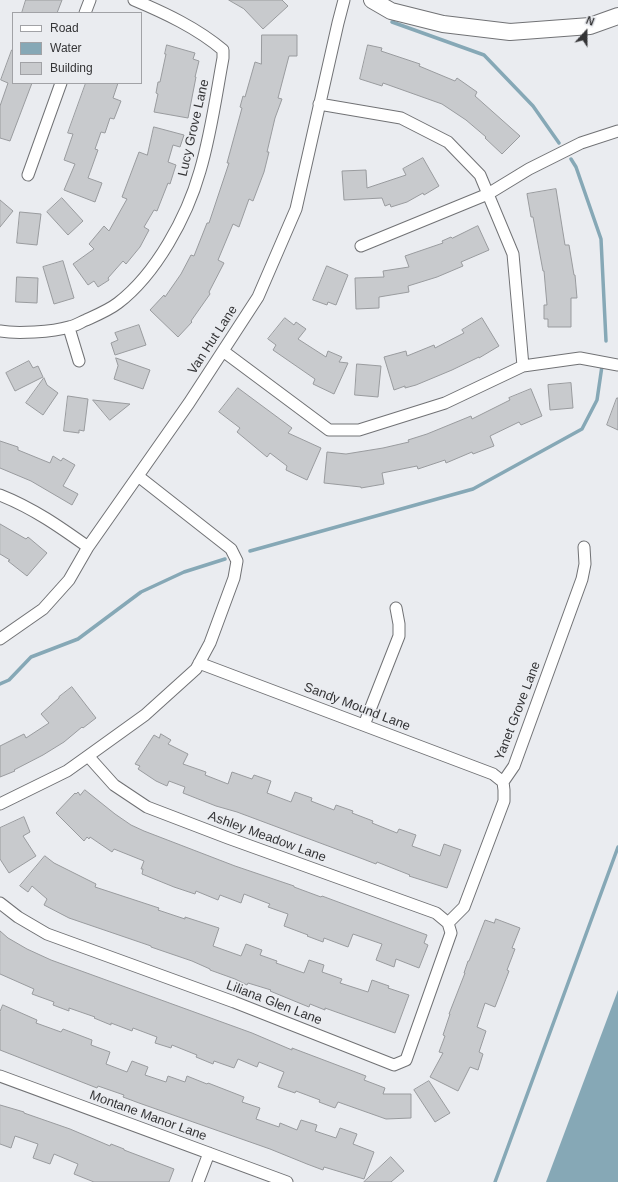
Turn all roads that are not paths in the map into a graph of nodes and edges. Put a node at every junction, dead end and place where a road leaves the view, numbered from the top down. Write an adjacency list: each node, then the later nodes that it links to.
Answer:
1 (90, 0): 5 (street)
2 (134, 0): 13 (street, Lucy Grove Lane)
3 (344, 0): 8 (street, Van Hut Lane)
4 (372, 0): 6 (street)
5 (85, 12)
6 (618, 16)
7 (61, 84): 10 (street)
8 (319, 104): 11 (street); 15 (street, Van Hut Lane)
9 (618, 131): 11 (street)
10 (28, 175)
11 (488, 194): 12 (street); 17 (street)
12 (361, 246)
13 (69, 328): 14 (street, Lucy Grove Lane); 16 (street)
14 (0, 331)
15 (223, 351): 17 (street); 19 (street, Van Hut Lane)
16 (78, 361)
17 (523, 366): 18 (street)
18 (618, 366)
19 (138, 476): 21 (street, Van Hut Lane); 25 (street)
20 (0, 495): 21 (street)
21 (88, 547): 24 (street, Van Hut Lane)
22 (584, 547): 28 (street, Yanet Grove Lane)
23 (396, 608): 26 (street)
24 (0, 640)
25 (199, 663): 26 (street, Sandy Mound Lane); 27 (street)
26 (364, 725): 28 (street, Sandy Mound Lane)
27 (88, 756): 29 (street); 31 (street, Ashley Meadow Lane)
28 (503, 782): 31 (street)
29 (0, 804)
30 (0, 903): 31 (street, Liliana Glen Lane)
31 (448, 923)
32 (0, 1076): 33 (street, Montane Manor Lane)
33 (209, 1153): 34 (street); 35 (street, Montane Manor Lane)
34 (198, 1182)
35 (287, 1182)

